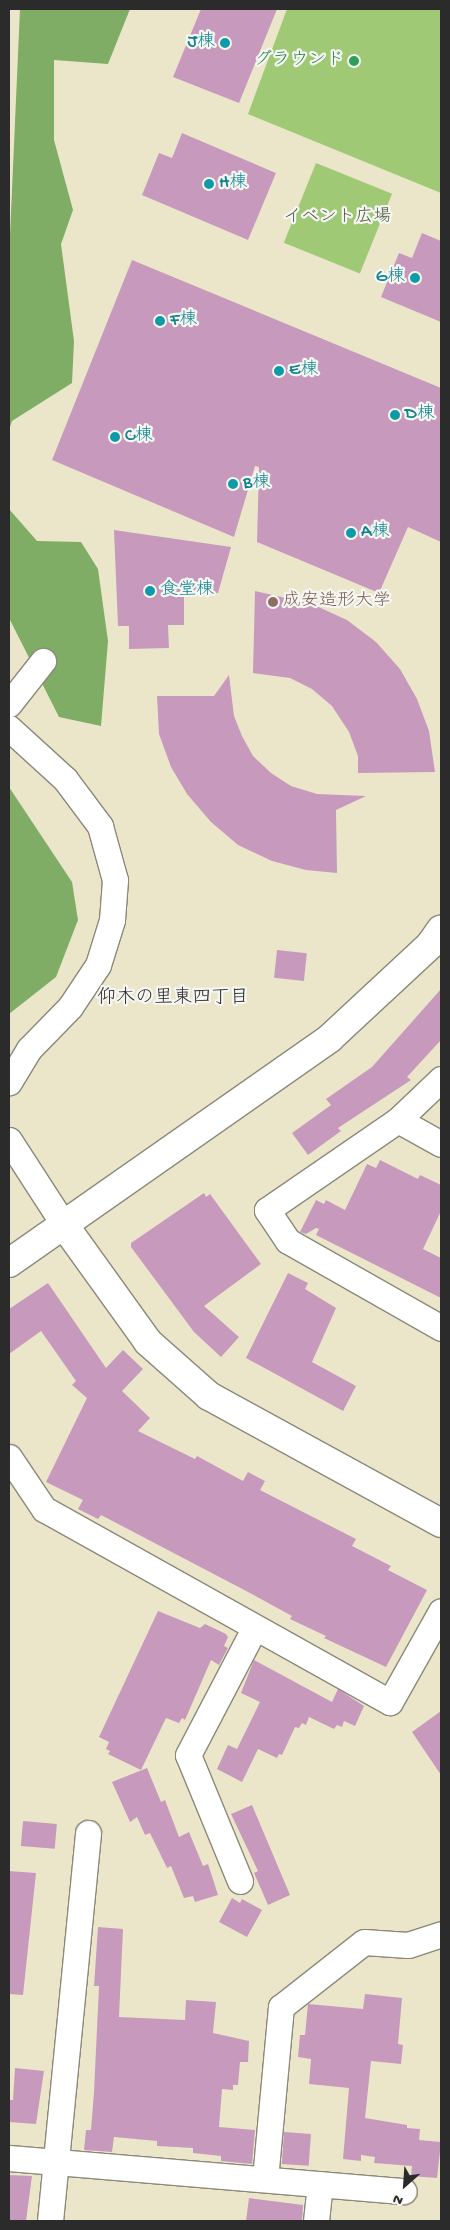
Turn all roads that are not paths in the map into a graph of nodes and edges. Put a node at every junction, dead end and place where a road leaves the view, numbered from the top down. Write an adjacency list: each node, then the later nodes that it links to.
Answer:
1 (42, 661): 2 (street)
2 (9, 704)
3 (9, 728): 6 (street)
4 (437, 942): 10 (street)
5 (441, 1079): 7 (street)
6 (9, 1082)
7 (398, 1120): 9 (street); 12 (street)
8 (9, 1140): 10 (street)
9 (441, 1144)
10 (64, 1225): 11 (street); 14 (street)
11 (9, 1263)
12 (441, 1328)
13 (9, 1457): 16 (street)
14 (441, 1523)
15 (441, 1611): 16 (street)
16 (255, 1627): 18 (street)
17 (88, 1833): 21 (street)
18 (240, 1882)
19 (441, 1934): 22 (street)
20 (9, 2158): 21 (street)
21 (54, 2161): 22 (street); 25 (street)
22 (265, 2179): 23 (street)
23 (320, 2184): 24 (street); 26 (street)
24 (404, 2191)
25 (50, 2221)
26 (316, 2221)

